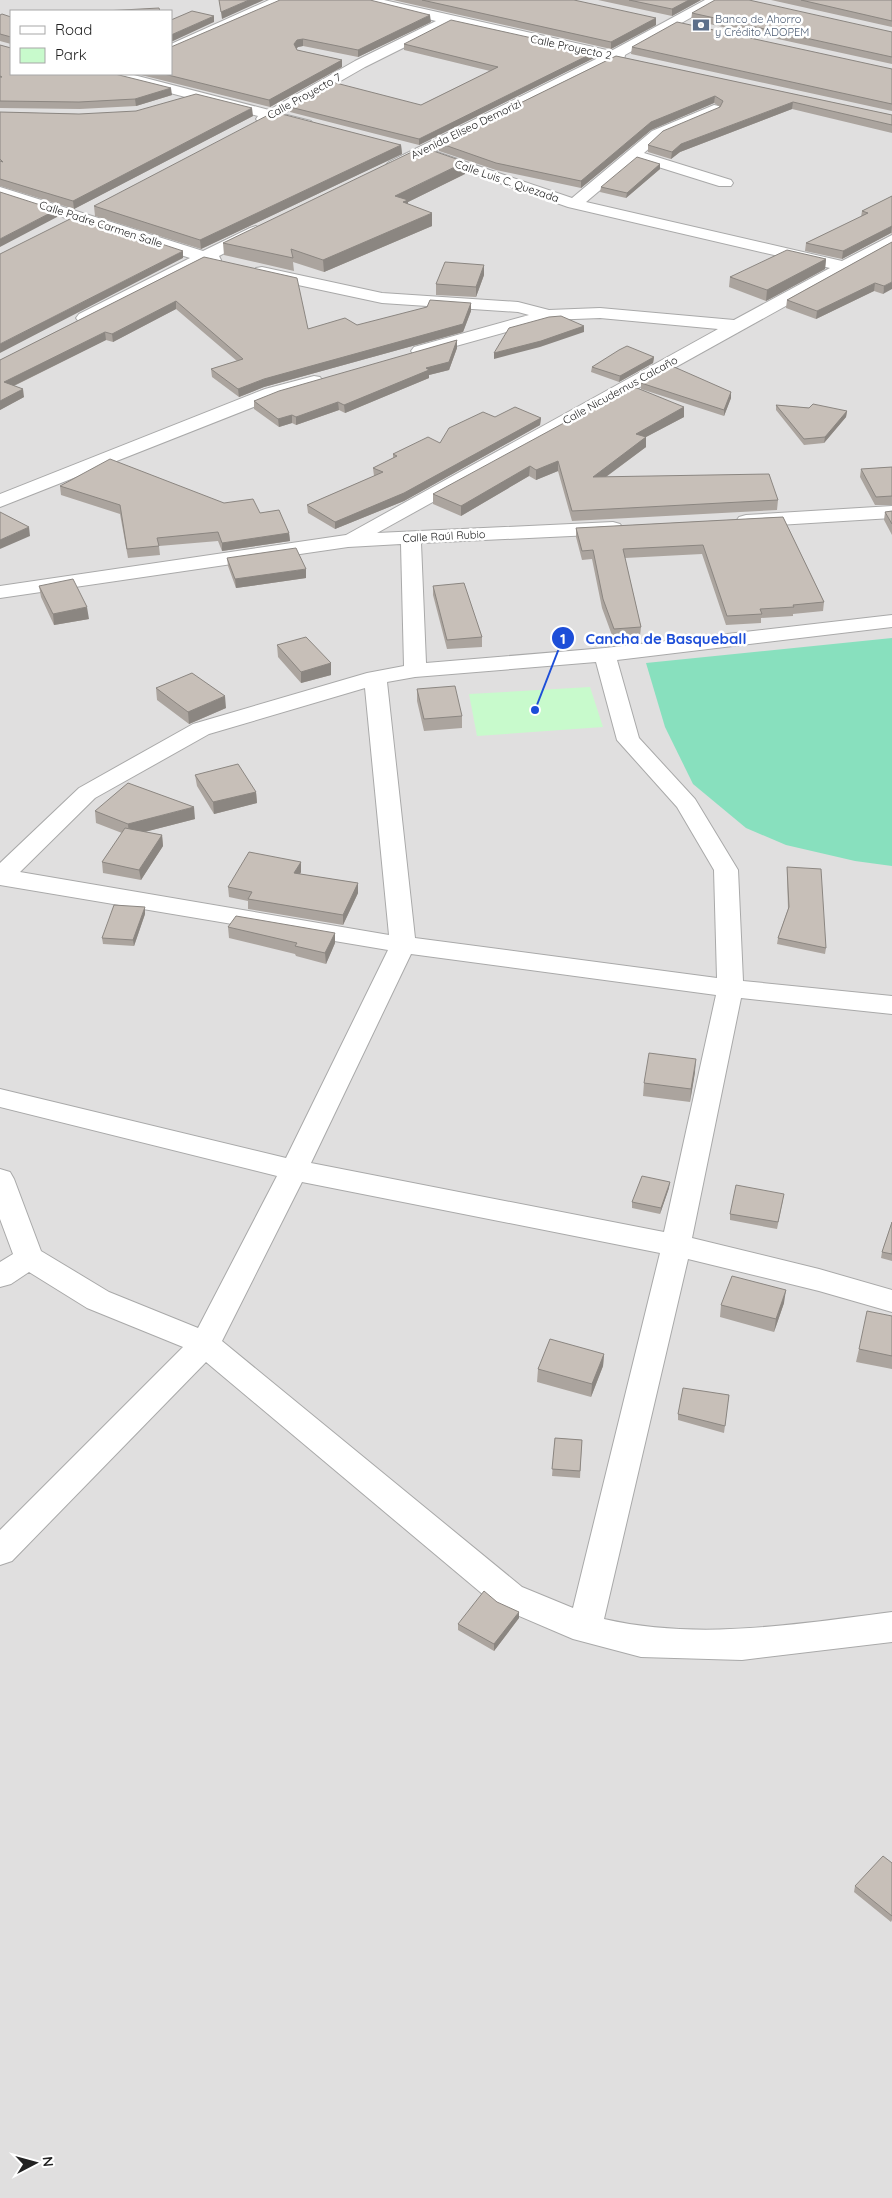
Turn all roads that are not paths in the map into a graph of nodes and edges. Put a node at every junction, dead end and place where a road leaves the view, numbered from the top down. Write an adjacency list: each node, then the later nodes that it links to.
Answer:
1 (280, 0): 8 (street)
2 (368, 0): 5 (street, Calle Proyecto 2)
3 (715, 0): 6 (street, Avenida Eliseo Demorizi)
4 (654, 18): 6 (street)
5 (449, 20): 9 (street, Calle Proyecto 2); 12 (street, Calle Proyecto 7)
6 (673, 22): 7 (street); 9 (street, Avenida Eliseo Demorizi)
7 (692, 27)
8 (172, 49)
9 (613, 56): 11 (street, Calle Proyecto 2); 21 (street, Avenida Eliseo Demorizi)
10 (341, 60): 12 (street)
11 (632, 60)
12 (360, 64): 17 (street, Calle Proyecto 7)
13 (119, 75): 14 (street)
14 (195, 95): 15 (street); 17 (street)
15 (168, 104)
16 (714, 109): 22 (street)
17 (270, 115): 18 (street, Calle Proyecto 7); 19 (street)
18 (252, 124)
19 (317, 126)
20 (402, 147): 21 (street, Calle Luis C. Quezada)
21 (421, 152): 23 (street, Avenida Eliseo Demorizi); 26 (street, Calle Luis C. Quezada)
22 (633, 154): 24 (street); 26 (street)
23 (377, 173)
24 (725, 182)
25 (0, 192): 28 (street, Calle Padre Carmen Salle)
26 (574, 204): 34 (street, Calle Luis C. Quezada)
27 (96, 206): 28 (street)
28 (78, 216): 30 (street); 32 (street, Calle Padre Carmen Salle)
29 (272, 223): 32 (street)
30 (61, 224)
31 (892, 240): 34 (street, Calle Nicudemus Calcaño)
32 (202, 257): 33 (street, Calle Padre Carmen Salle); 37 (street)
33 (230, 264)
34 (844, 266): 38 (street, Calle Nicudemus Calcaño)
35 (249, 269): 36 (street)
36 (548, 315): 38 (street); 39 (street)
37 (70, 325)
38 (737, 326): 46 (street, Calle Nicudemus Calcaño)
39 (406, 355)
40 (330, 377): 41 (street)
41 (0, 501)
42 (892, 512): 43 (street)
43 (726, 522)
44 (627, 527): 45 (street, Calle Raúl Rubio)
45 (411, 538): 46 (street, Calle Raúl Rubio); 50 (street)
46 (348, 541): 47 (street, Calle Raúl Rubio)
47 (0, 592)
48 (892, 621): 49 (street)
49 (605, 655): 50 (street); 54 (street)
50 (415, 670): 51 (street)
51 (375, 678): 52 (street); 53 (street)
52 (0, 877): 53 (street)
53 (403, 945): 54 (street); 57 (street)
54 (730, 988): 55 (street); 59 (street)
55 (892, 1005)
56 (0, 1098): 57 (street)
57 (294, 1170): 59 (street); 63 (street)
58 (0, 1179): 60 (street)
59 (676, 1246): 62 (street); 66 (street)
60 (29, 1258): 61 (street); 63 (street)
61 (0, 1276)
62 (892, 1301)
63 (205, 1344): 64 (street); 66 (street)
64 (0, 1551)
65 (892, 1627): 66 (street)
66 (585, 1629)

